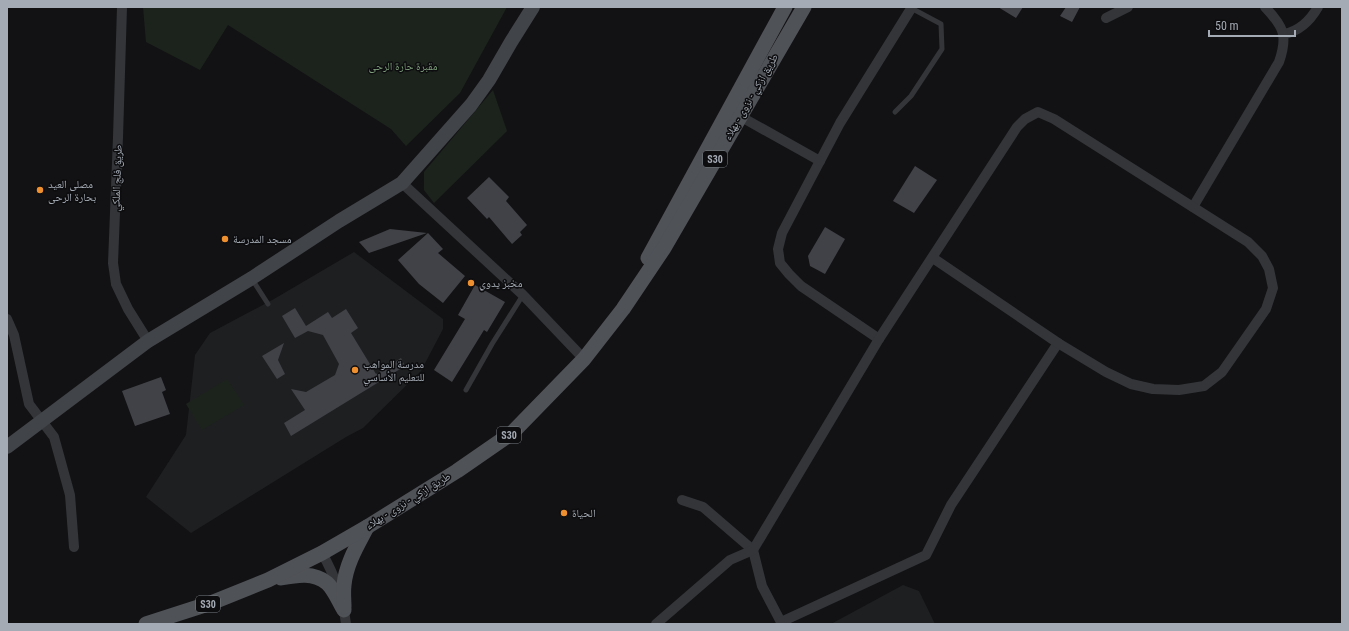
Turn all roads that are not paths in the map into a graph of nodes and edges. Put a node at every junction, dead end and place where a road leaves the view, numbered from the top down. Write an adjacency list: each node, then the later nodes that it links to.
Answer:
1 (122, 7): 22 (street, طريق فلج الملكي)
2 (533, 7): 14 (street)
3 (786, 7): 12 (main road, طريق ازكي - نزوى - بهلاء / S30)
4 (804, 7): 12 (main road, طريق ازكي - نزوى - بهلاء / S30)
5 (1128, 7): 9 (street)
6 (1265, 7): 10 (street)
7 (1318, 7): 10 (street)
8 (911, 8): 11 (lane); 13 (street)
9 (1106, 18)
10 (1284, 34): 15 (street)
11 (895, 112)
12 (734, 113): 13 (street); 24 (main road, طريق ازكي - نزوى - بهلاء / S30)
13 (820, 161): 21 (street)
14 (402, 183): 17 (street); 18 (street)
15 (1193, 207): 16 (street); 23 (street)
16 (933, 258): 21 (street); 23 (street)
17 (252, 278): 19 (lane); 22 (street)
18 (523, 295): 24 (street); 25 (lane)
19 (268, 304)
20 (7, 319): 26 (street)
21 (879, 339): 31 (street)
22 (148, 341): 26 (street)
23 (1058, 343): 35 (street)
24 (584, 359): 29 (main road, طريق ازكي - نزوى - بهلاء / S30)
25 (466, 390)
26 (42, 422): 27 (street); 30 (street)
27 (7, 447)
28 (682, 500): 31 (street)
29 (367, 527): 32 (main road, طريق ازكي - نزوى - بهلاء / S30); 34 (main road)
30 (74, 547)
31 (753, 550): 35 (street); 37 (street)
32 (322, 553): 33 (main road, طريق ازكي - نزوى - بهلاء / S30); 34 (street)
33 (268, 580): 34 (main road); 36 (main road, طريق ازكي - نزوى - بهلاء / S30)
34 (345, 617)
35 (782, 623)
36 (146, 624)
37 (656, 624)

